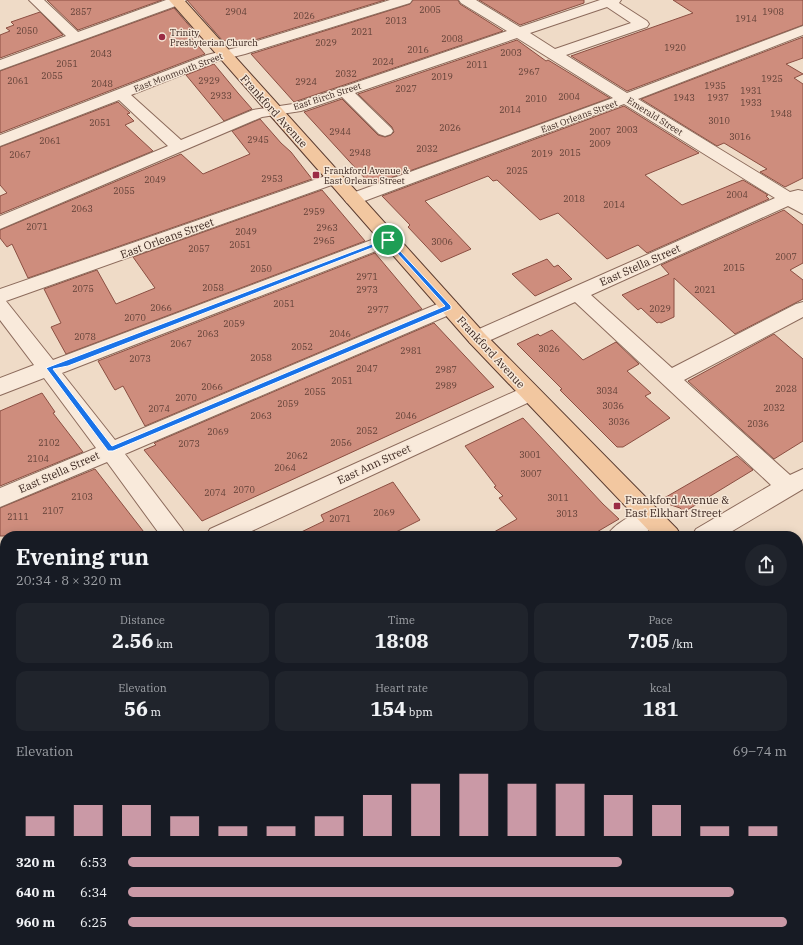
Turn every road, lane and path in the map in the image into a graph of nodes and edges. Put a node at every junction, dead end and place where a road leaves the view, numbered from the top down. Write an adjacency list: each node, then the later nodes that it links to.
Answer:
1 (36, 0): 8 (street)
2 (177, 0): 8 (street); 10 (main road, Frankford Avenue)
3 (406, 0): 10 (street, East Monmouth Street)
4 (466, 0): 7 (street, Emerald Street)
5 (612, 1): 7 (street, East Birch Street); 9 (street)
6 (803, 30): 14 (street, East Orleans Street)
7 (518, 33): 9 (street, Emerald Street); 12 (street, East Birch Street)
8 (76, 38): 11 (street)
9 (554, 54): 14 (street, Emerald Street)
10 (224, 55): 13 (street, East Monmouth Street); 15 (main road, Frankford Avenue)
11 (0, 65)
12 (344, 91): 15 (street, East Birch Street); 16 (street)
13 (121, 94): 17 (street, East Monmouth Street); 18 (street)
14 (627, 98): 20 (street, East Orleans Street); 21 (street, Emerald Street)
15 (274, 110): 18 (street, East Birch Street); 19 (main road, Frankford Avenue)
16 (385, 131)
17 (0, 141)
18 (178, 146): 22 (street, East Birch Street)
19 (334, 178): 20 (main road, Frankford Avenue); 25 (street, East Orleans Street)
20 (353, 199): 23 (main road, Frankford Avenue)
21 (798, 200): 24 (street, East Stella Street)
22 (0, 223)
23 (388, 240): 27 (main road, Frankford Avenue); 30 (street)
24 (576, 294): 29 (street, East Stella Street); 31 (street)
25 (0, 296)
26 (0, 306): 30 (street)
27 (449, 307): 29 (main road, Frankford Avenue); 34 (street, East Stella Street)
28 (803, 309): 31 (street)
29 (477, 338): 33 (main road, Frankford Avenue)
30 (49, 368): 32 (street); 34 (street)
31 (670, 378): 35 (street)
32 (0, 387)
33 (529, 393): 37 (main road, Frankford Avenue); 39 (street, East Ann Street)
34 (110, 450): 36 (street, East Stella Street); 38 (street)
35 (796, 482): 42 (street)
36 (0, 498)
37 (650, 517): 40 (street); 41 (main road, Frankford Avenue)
38 (170, 531)
39 (229, 531)
40 (627, 531)
41 (663, 531)
42 (713, 531)

